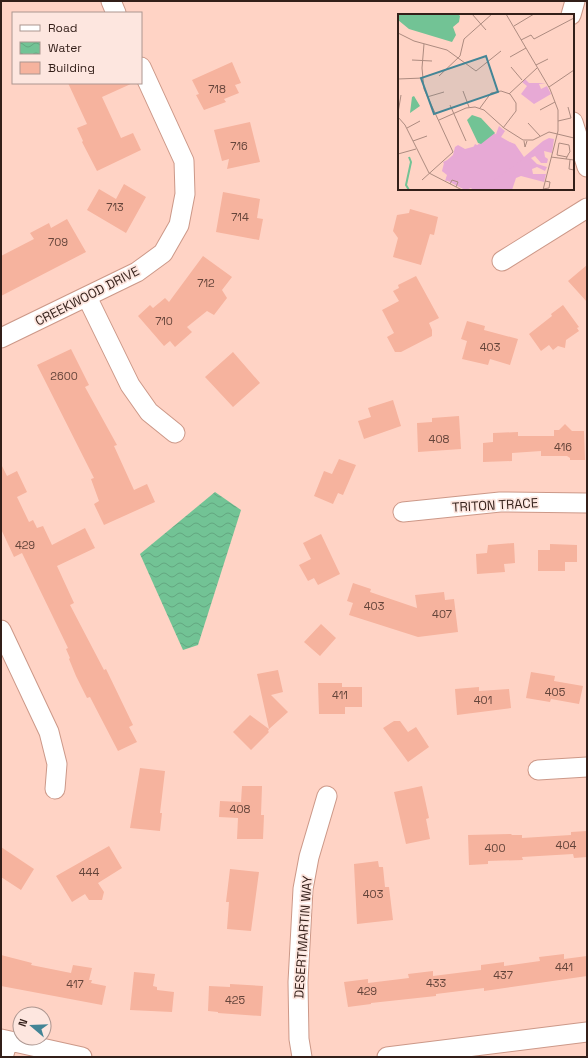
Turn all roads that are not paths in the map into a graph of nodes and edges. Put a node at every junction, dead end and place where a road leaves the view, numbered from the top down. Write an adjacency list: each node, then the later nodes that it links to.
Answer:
1 (111, 1): 3 (street)
2 (575, 1): 4 (street)
3 (116, 12)
4 (571, 14)
5 (142, 69): 10 (street, CREEKWOOD DRIVE)
6 (574, 125): 7 (street)
7 (587, 168)
8 (587, 208): 9 (street)
9 (502, 261)
10 (87, 297): 11 (street, CREEKWOOD DRIVE); 12 (street)
11 (1, 338)
12 (175, 433)
13 (587, 503): 14 (street, TRITON TRACE)
14 (403, 512)
15 (1, 630): 18 (street)
16 (587, 767): 17 (street)
17 (538, 770)
18 (55, 789)
19 (327, 796): 23 (street, DESERTMARTIN WAY)
20 (587, 1032): 24 (street)
21 (4, 1046): 22 (street)
22 (82, 1057)
23 (302, 1057)
24 (387, 1057)

